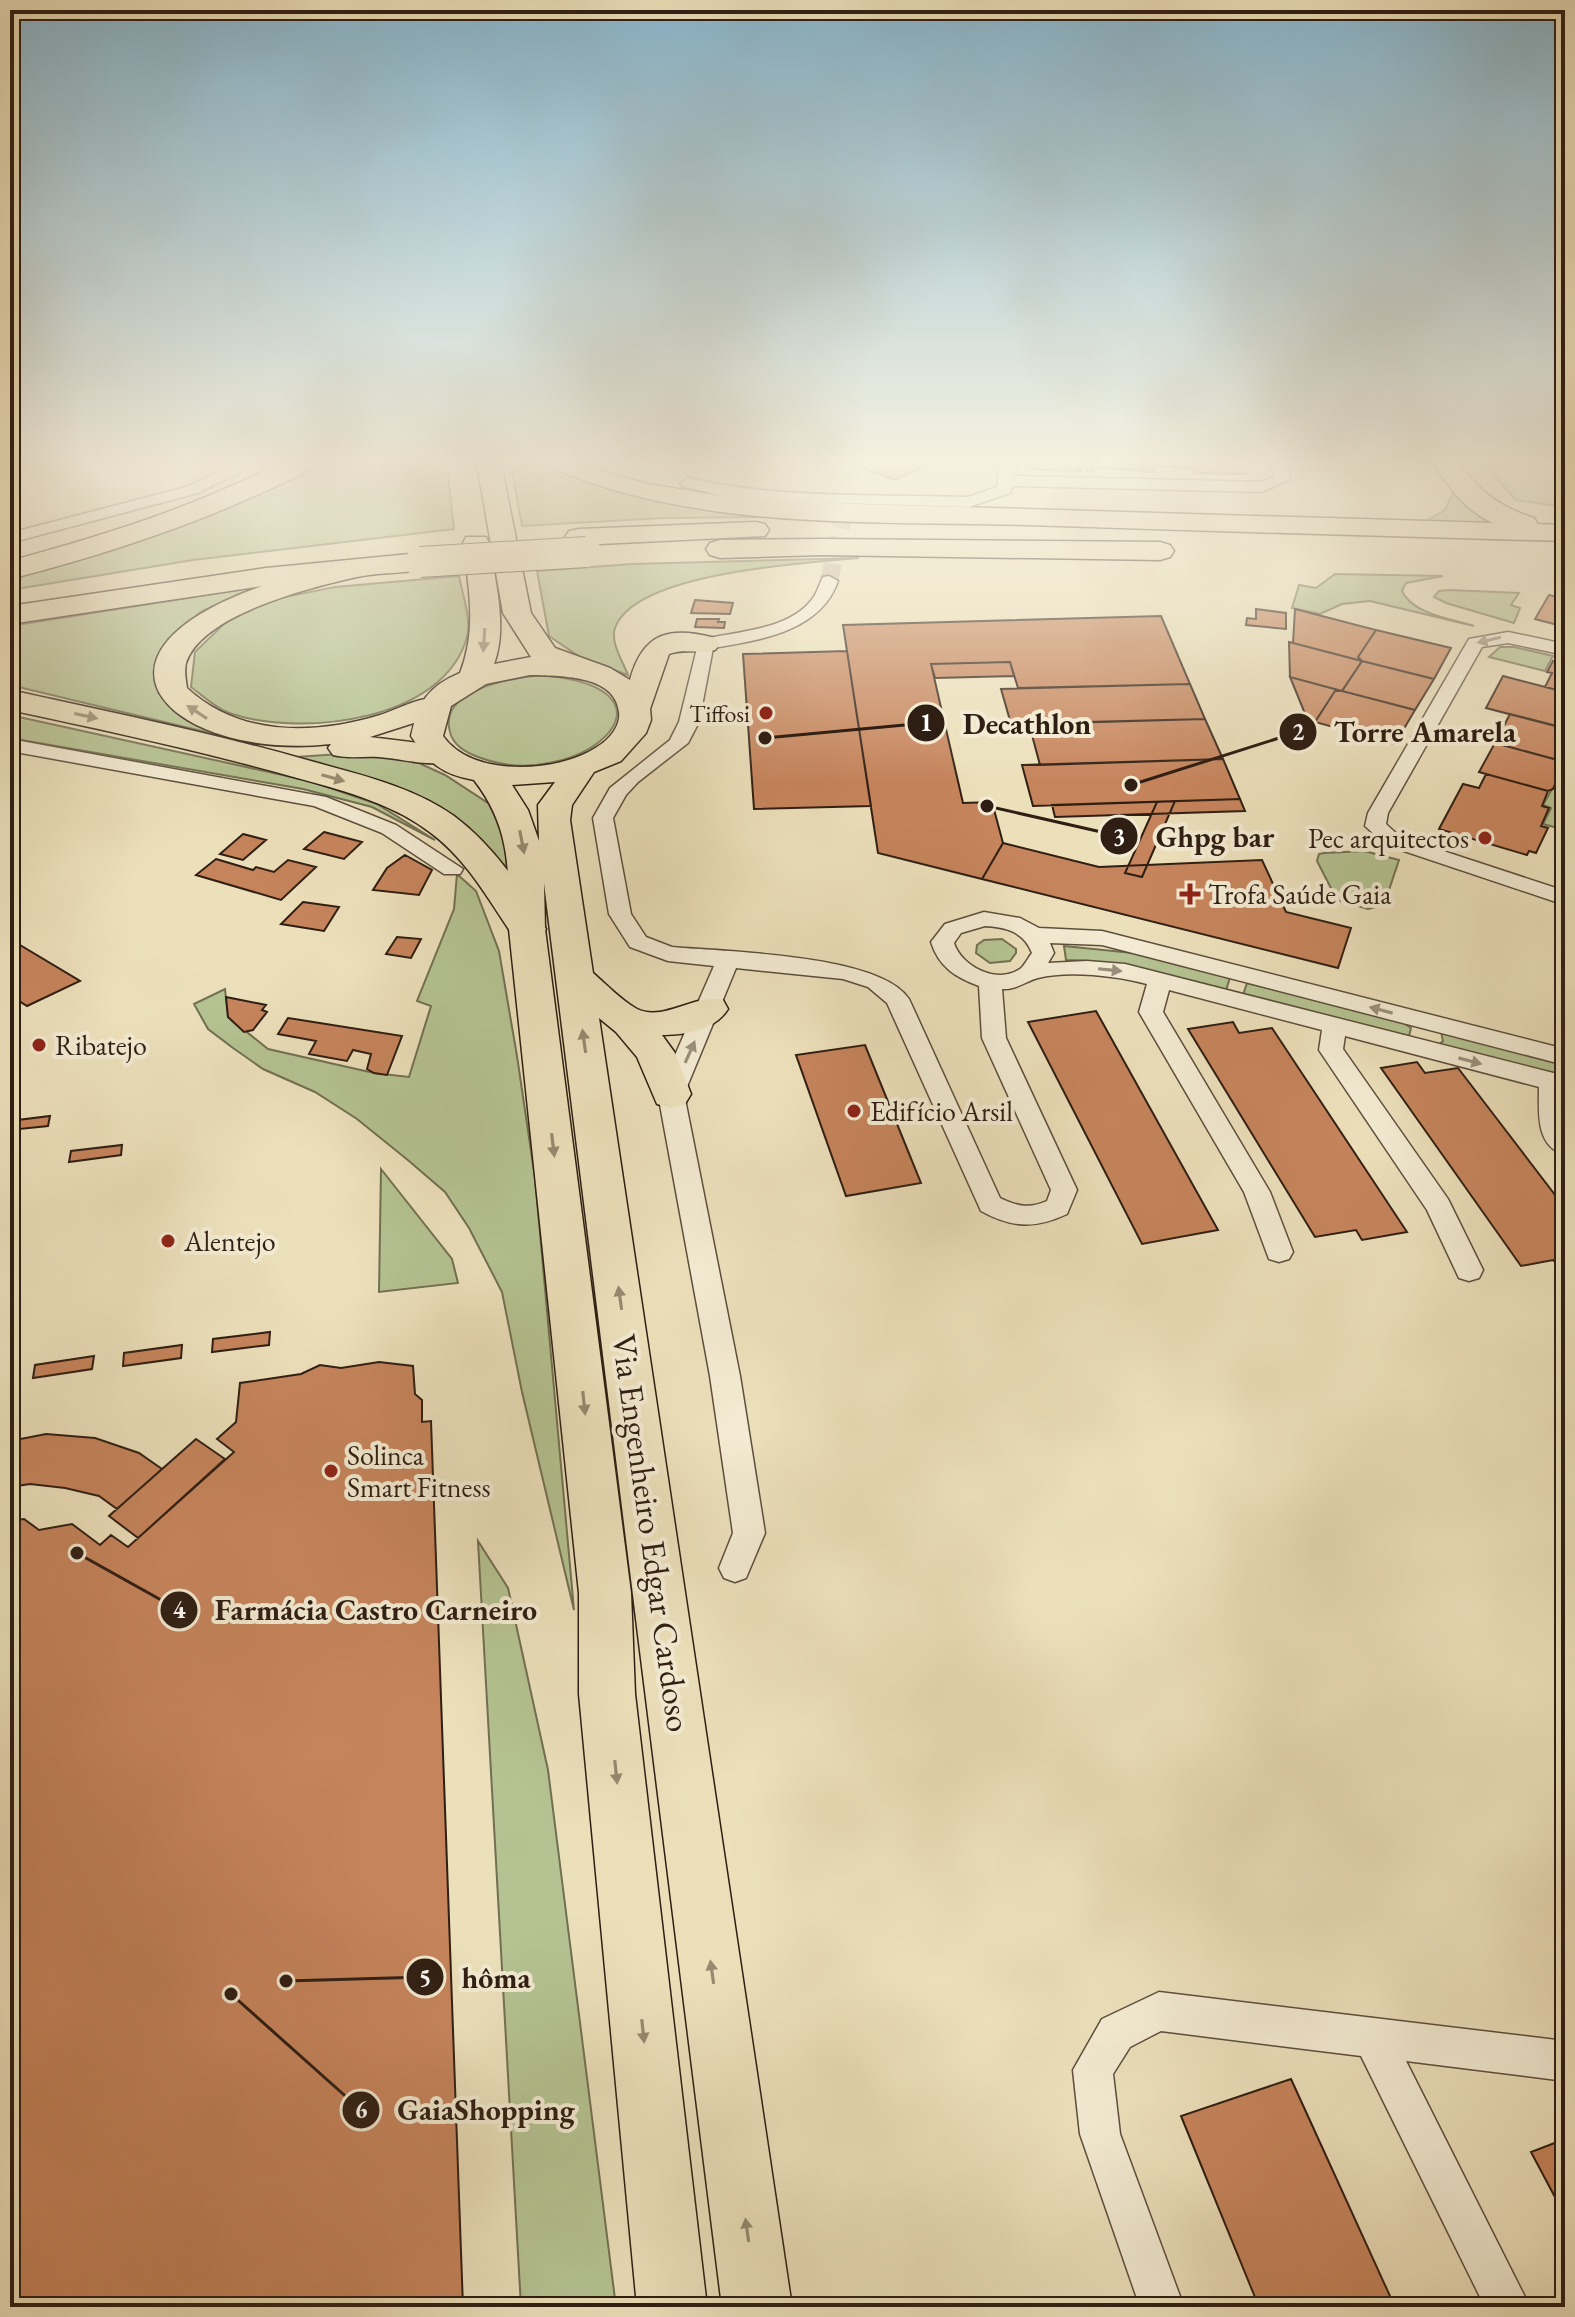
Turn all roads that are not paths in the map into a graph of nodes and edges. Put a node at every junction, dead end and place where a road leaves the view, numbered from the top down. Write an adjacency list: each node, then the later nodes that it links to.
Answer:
1 (235, 567): 7 (highway)
2 (362, 567): 5 (highway)
3 (479, 567): 12 (main road, one-way to 12)
4 (508, 567): 11 (main road)
5 (354, 569): 8 (highway); 14 (highway, one-way to 5)
6 (829, 581): 9 (street)
7 (10, 601)
8 (10, 615)
9 (705, 644): 15 (main road); 25 (street)
10 (1565, 650): 22 (street, one-way to 22)
11 (587, 672): 12 (main road); 15 (main road)
12 (473, 679): 14 (main road)
13 (10, 700): 17 (highway, one-way to 17)
14 (434, 706): 18 (main road)
15 (635, 708): 19 (main road)
16 (10, 745): 21 (street)
17 (231, 748): 18 (highway); 23 (highway, one-way to 23)
18 (439, 754): 20 (main road)
19 (581, 768): 20 (main road); 27 (main road, Via Engenheiro Edgar Cardoso)
20 (486, 774): 23 (main road, Via Engenheiro Edgar Cardoso, one-way to 23)
21 (452, 869)
22 (1563, 890)
23 (527, 929): 44 (main road, Via Engenheiro Edgar Cardoso, one-way to 44)
24 (1035, 935): 26 (street); 29 (street); 31 (street, one-way to 24)
25 (728, 961): 29 (street); 30 (street)
26 (1032, 971): 28 (street, one-way to 28); 29 (street)
27 (575, 978): 32 (main road); 45 (main road, Via Engenheiro Edgar Cardoso, one-way to 27)
28 (1160, 980): 33 (street); 39 (street)
29 (990, 981)
30 (709, 1009): 32 (main road); 37 (street, one-way to 30)
31 (1423, 1021): 34 (street); 35 (street)
32 (630, 1023): 37 (main road)
33 (1335, 1025): 34 (street); 40 (street)
34 (1418, 1047): 36 (street, one-way to 36)
35 (1565, 1057)
36 (1558, 1084): 38 (street)
37 (671, 1094): 41 (street)
38 (1565, 1146)
39 (1279, 1252)
40 (1469, 1270)
41 (735, 1568)
42 (1373, 2037): 43 (street); 46 (street); 47 (street)
43 (1565, 2061)
44 (672, 2307)
45 (757, 2307)
46 (1162, 2307)
47 (1508, 2307)

